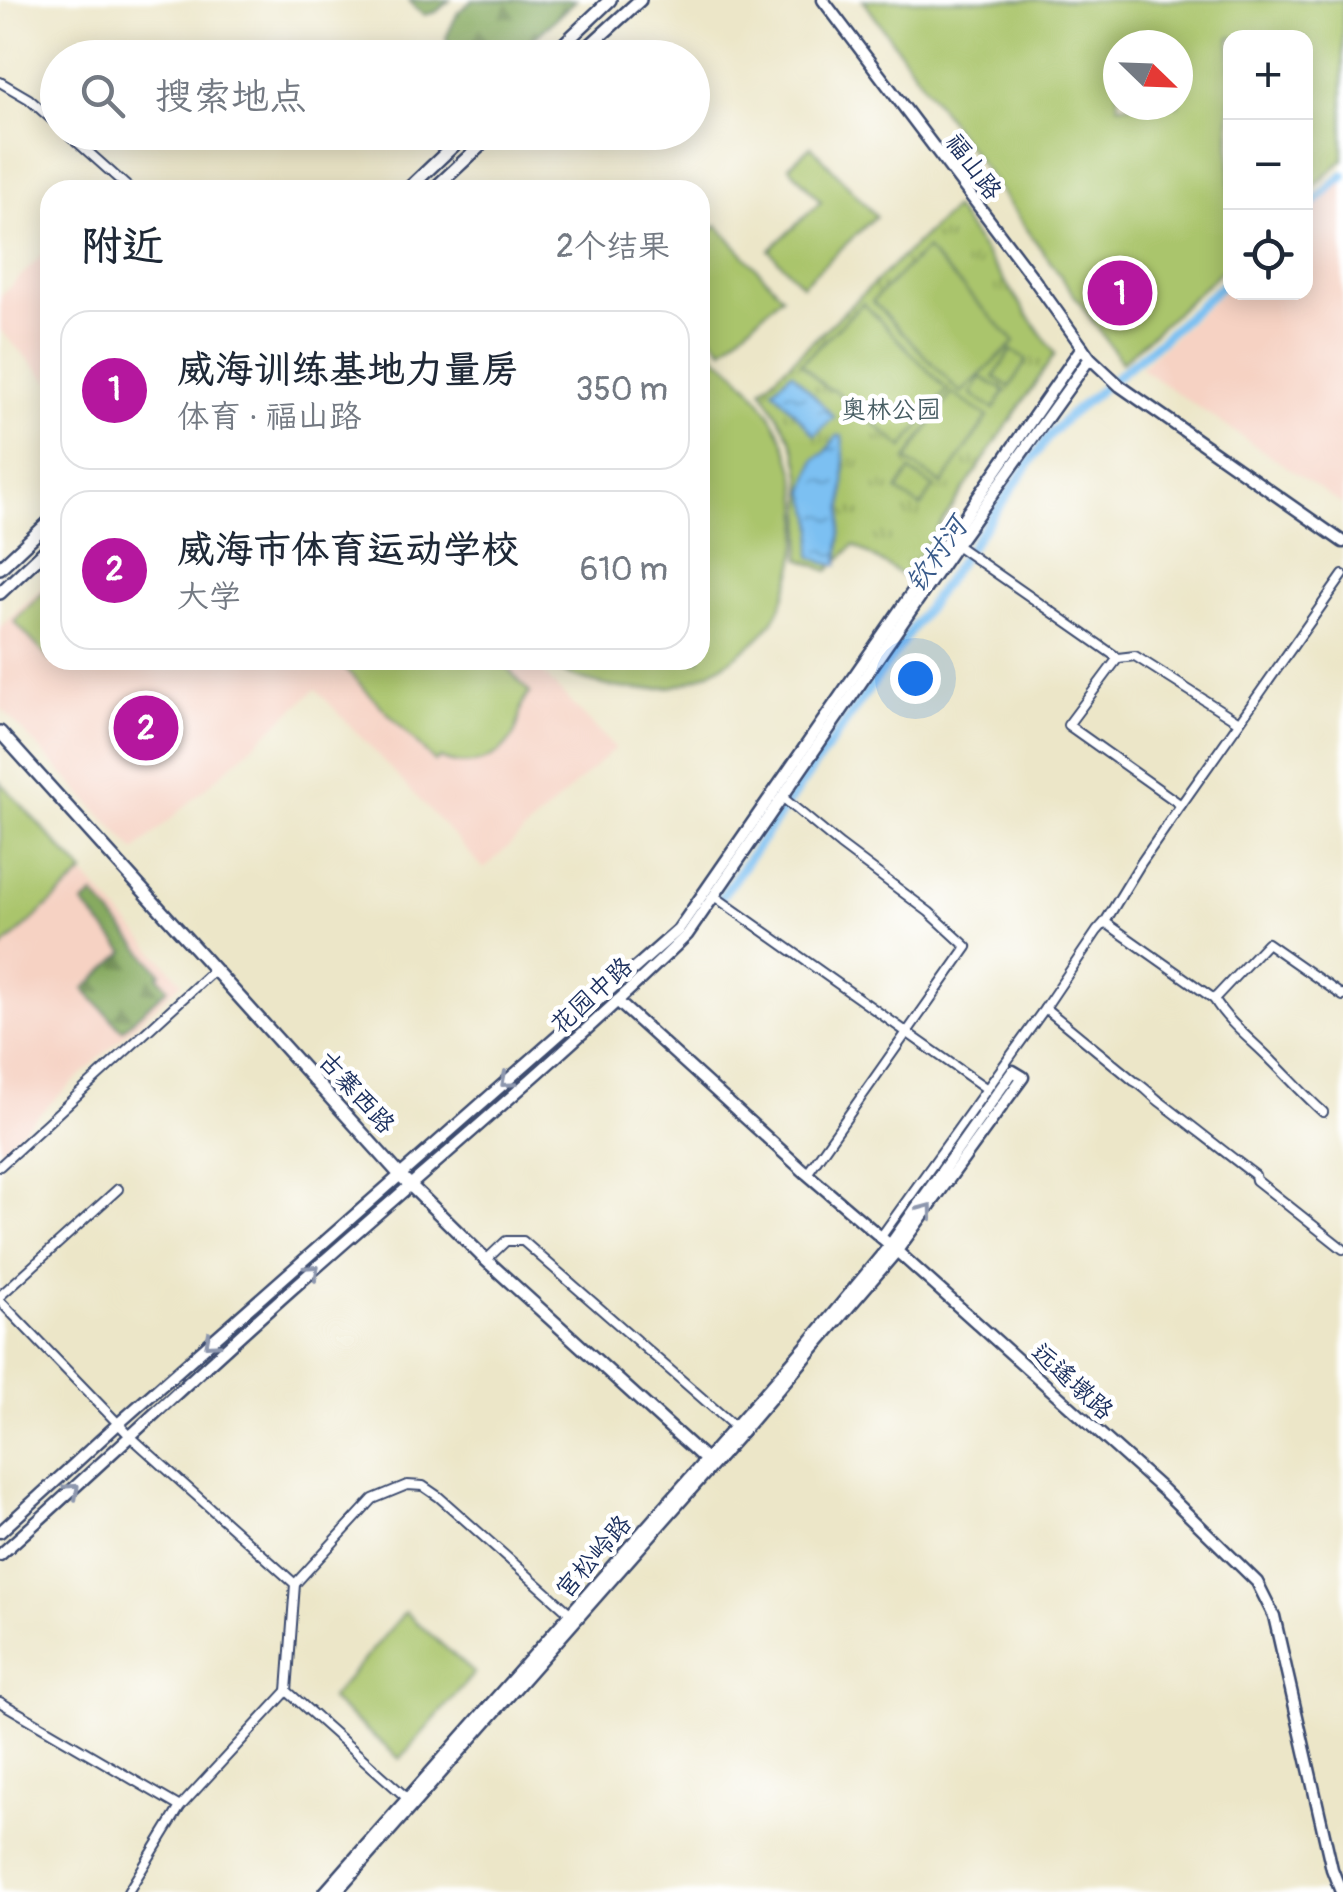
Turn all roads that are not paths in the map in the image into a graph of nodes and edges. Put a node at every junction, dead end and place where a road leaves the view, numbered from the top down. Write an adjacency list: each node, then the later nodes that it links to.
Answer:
1 (610, 0): 4 (main road)
2 (640, 0): 5 (main road)
3 (822, 0): 14 (main road, 福山路)
4 (568, 40)
5 (596, 40)
6 (0, 82): 7 (street)
7 (40, 109)
8 (86, 150): 11 (street)
9 (449, 150): 12 (main road)
10 (476, 150): 13 (main road)
11 (120, 180)
12 (418, 180)
13 (444, 180)
14 (1082, 347): 15 (main road, 福山路); 40 (main road, one-way to 40)
15 (1090, 358): 17 (main road, 福山路); 18 (main road, 花园中路)
16 (40, 530): 20 (main road)
17 (1343, 542)
18 (960, 547): 23 (street); 26 (main road, 花园中路)
19 (40, 555): 22 (main road)
20 (0, 568)
21 (1343, 576): 24 (street)
22 (0, 593)
23 (1118, 658): 24 (street); 27 (street)
24 (1239, 722): 27 (street)
25 (0, 732): 30 (main road, 古寨西路)
26 (786, 801): 28 (main road, 花园中路); 35 (street)
27 (1181, 805): 29 (street)
28 (714, 896): 33 (main road, 花园中路); 35 (street)
29 (1105, 922): 32 (street); 34 (street)
30 (215, 969): 38 (street); 40 (main road, 古寨西路)
31 (1343, 996): 32 (street)
32 (1214, 999): 37 (street)
33 (617, 1001): 39 (main road, 远遥墩路); 41 (main road, 花园中路)
34 (1045, 1008): 36 (street); 44 (street)
35 (904, 1032): 36 (street); 39 (street)
36 (987, 1089): 43 (street)
37 (1323, 1112)
38 (0, 1166)
39 (807, 1174): 43 (main road, 远遥墩路)
40 (400, 1175): 41 (main road, 古寨西路); 47 (main road, one-way to 47)
41 (410, 1185): 45 (main road, 古寨西路); 49 (main road, 花园中路, one-way to 41)
42 (118, 1189): 46 (street)
43 (889, 1245): 43 (main road, one-way to 43); 48 (main road, 宫松岭路); 61 (main road); 62 (main road, 远遥墩路)
44 (1343, 1249)
45 (486, 1260): 48 (street); 50 (main road, 古寨西路)
46 (0, 1298): 47 (street)
47 (118, 1424): 49 (street); 51 (main road)
48 (734, 1426): 50 (main road, 宫松岭路)
49 (131, 1438): 52 (main road, 花园中路, one-way to 49); 53 (street)
50 (706, 1458): 54 (main road, 宫松岭路)
51 (0, 1532)
52 (0, 1555)
53 (295, 1584): 54 (street); 55 (street)
54 (571, 1614): 57 (main road, 宫松岭路)
55 (287, 1691): 57 (street); 58 (street)
56 (0, 1702): 58 (street)
57 (408, 1799): 60 (main road, 宫松岭路)
58 (180, 1807): 59 (street)
59 (128, 1892)
60 (325, 1892)
61 (336, 1892)
62 (1341, 1892)

